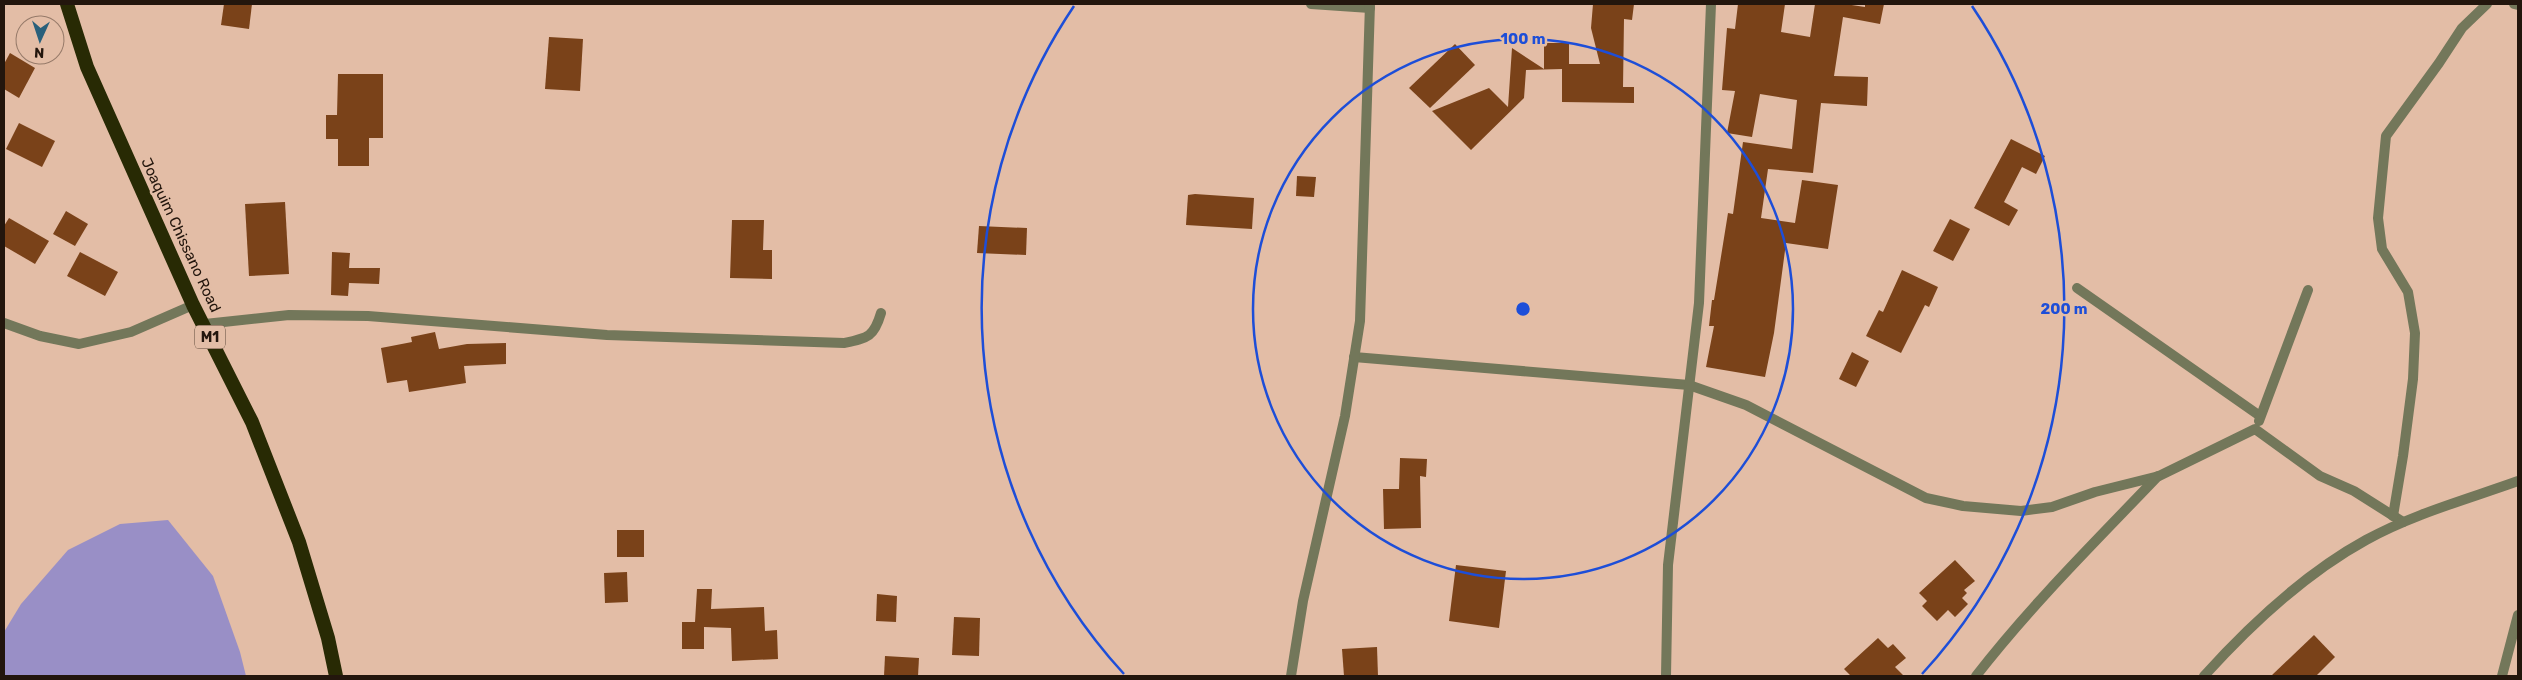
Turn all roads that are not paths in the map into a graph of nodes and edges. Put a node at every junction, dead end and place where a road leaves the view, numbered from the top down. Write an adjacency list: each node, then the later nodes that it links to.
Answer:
1 (67, 4): 10 (highway, Joaquim Chissano Road / M1)
2 (1311, 4): 7 (street)
3 (1711, 4): 15 (street)
4 (2487, 4): 20 (street)
5 (2514, 4): 6 (street)
6 (2518, 5)
7 (1370, 6): 14 (street)
8 (2077, 288): 16 (street)
9 (2308, 290): 16 (street)
10 (193, 305): 12 (street); 13 (highway, Joaquim Chissano Road / M1)
11 (881, 313): 13 (street)
12 (4, 323)
13 (204, 324): 23 (highway, Joaquim Chissano Road / M1)
14 (1354, 357): 15 (street); 24 (street)
15 (1689, 385): 18 (street); 25 (street)
16 (2260, 416): 17 (street)
17 (2255, 429): 18 (street); 20 (street)
18 (2159, 476): 26 (street)
19 (2518, 480): 21 (street)
20 (2393, 516): 21 (street)
21 (2403, 522): 27 (street)
22 (2518, 615): 28 (street)
23 (336, 676)
24 (1291, 676)
25 (1666, 676)
26 (1976, 676)
27 (2204, 676)
28 (2502, 676)

